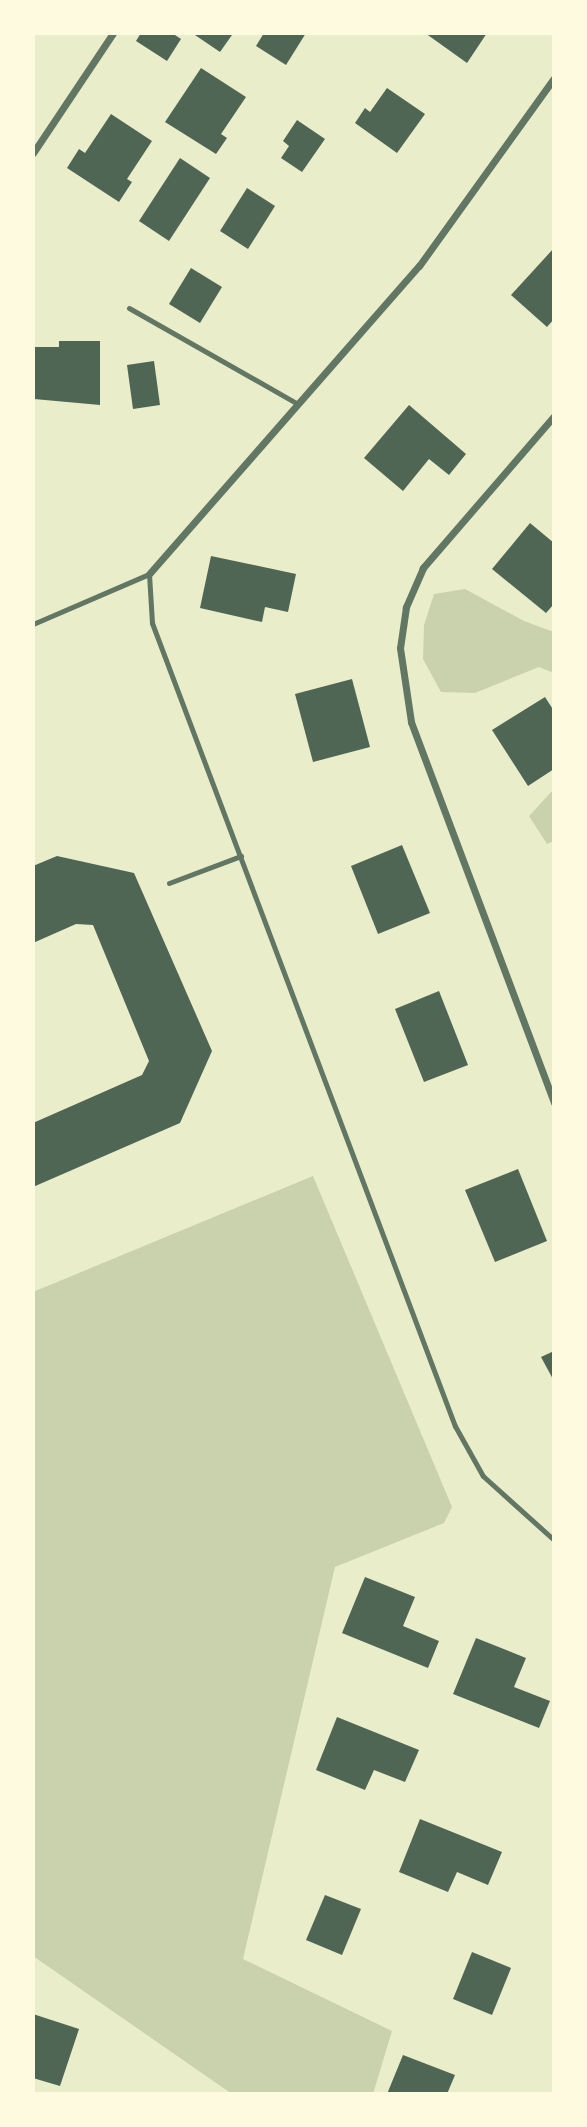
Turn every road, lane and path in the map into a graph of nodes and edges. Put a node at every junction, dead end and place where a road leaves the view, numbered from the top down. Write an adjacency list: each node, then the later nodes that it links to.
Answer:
1 (113, 33): 3 (street)
2 (554, 78): 5 (street)
3 (33, 153)
4 (129, 308): 5 (lane)
5 (298, 404): 7 (street)
6 (554, 416): 11 (street)
7 (149, 575): 8 (lane); 9 (lane)
8 (33, 624)
9 (241, 856): 10 (lane); 12 (lane)
10 (169, 883)
11 (554, 1103)
12 (554, 1540)

